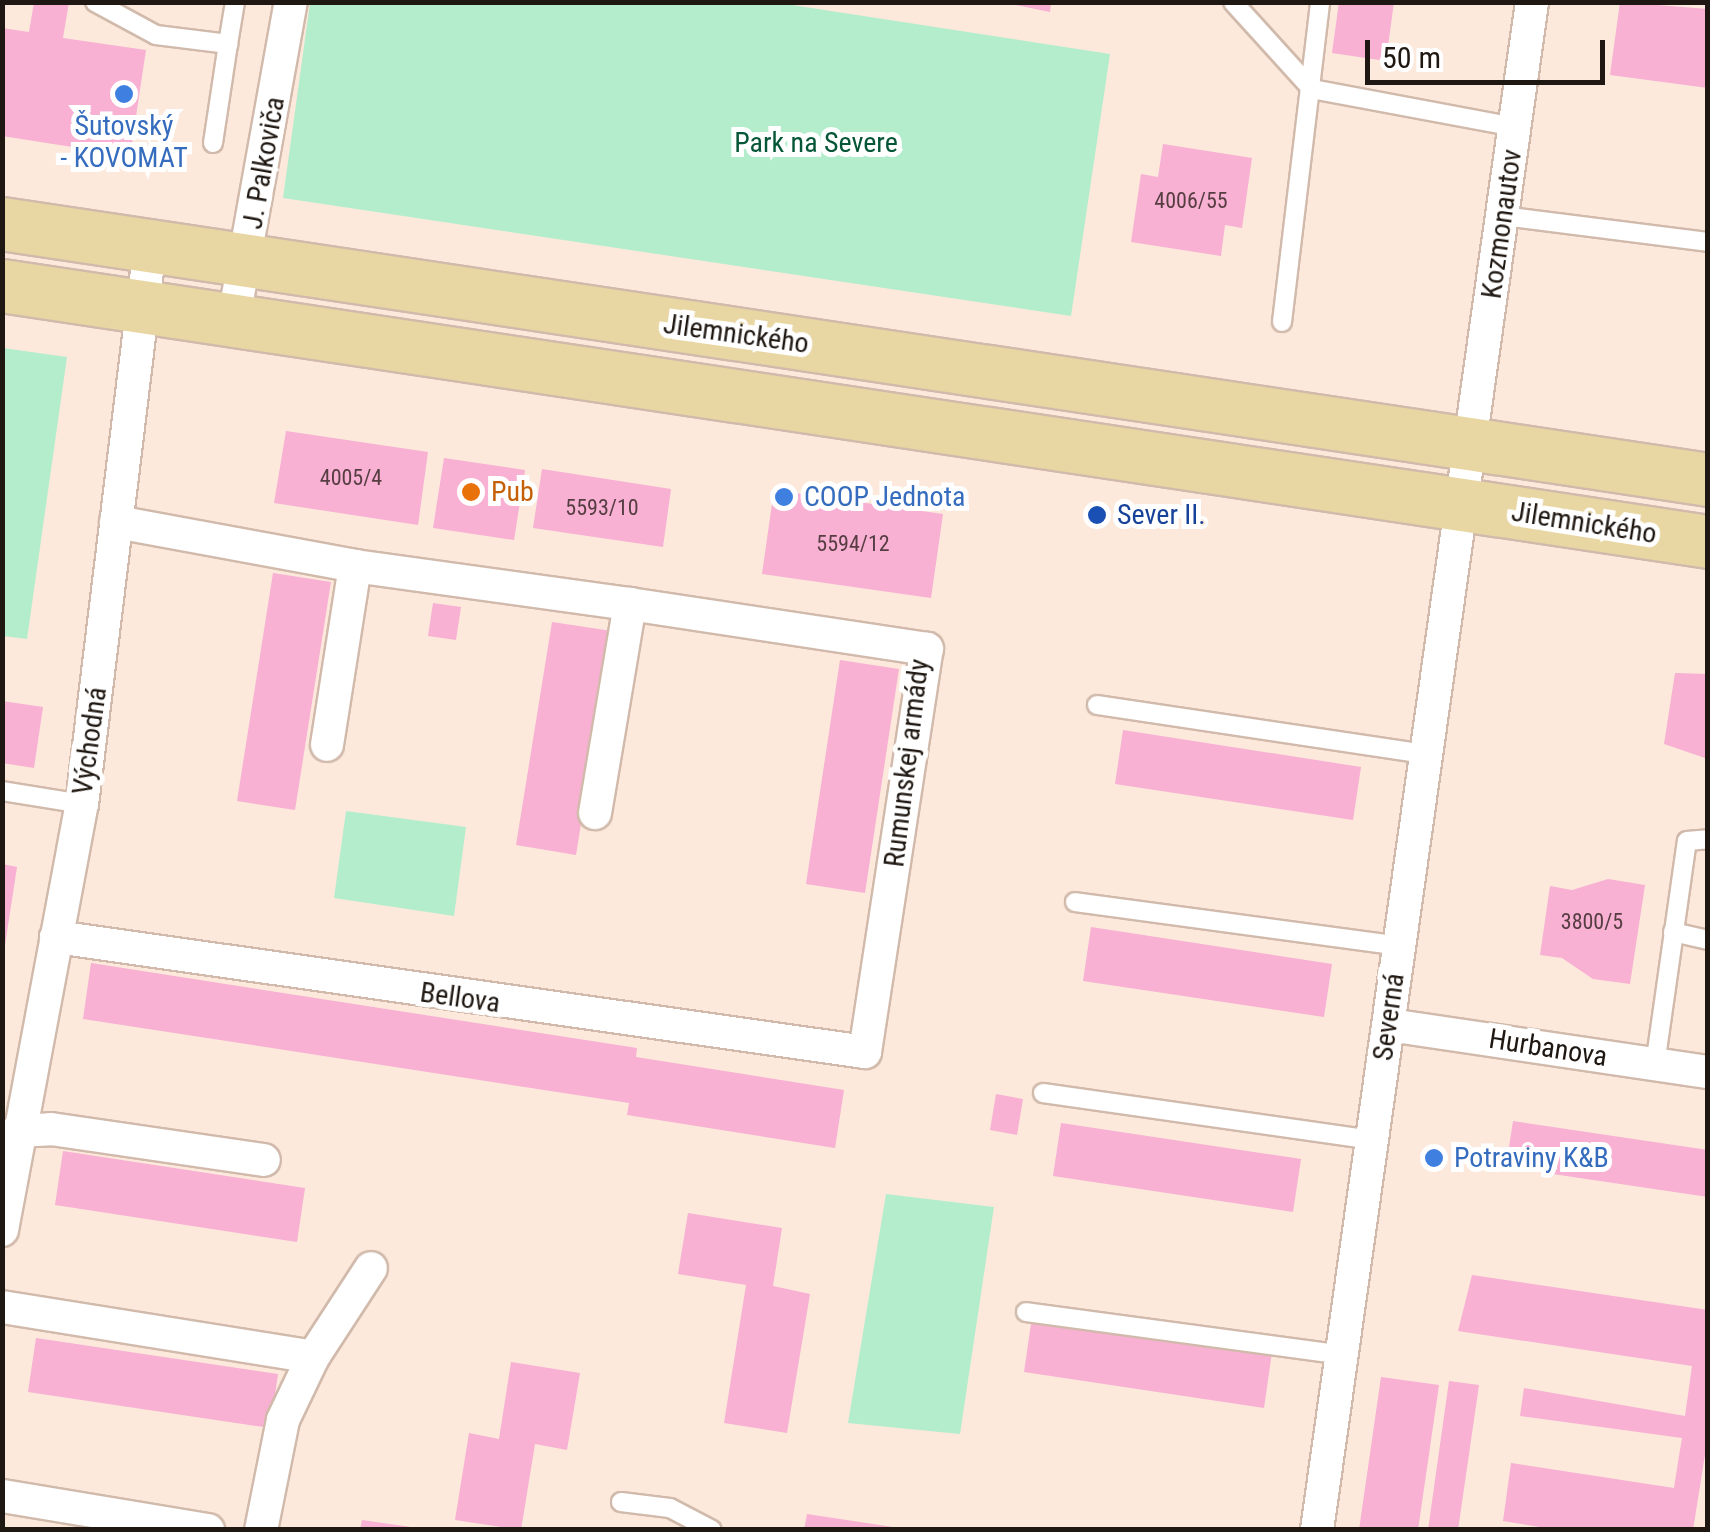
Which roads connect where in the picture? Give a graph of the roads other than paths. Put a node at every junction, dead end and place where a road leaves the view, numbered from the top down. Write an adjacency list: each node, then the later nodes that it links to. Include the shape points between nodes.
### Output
1 (95, 2): 7 (lane, via 156,34)
2 (235, 2): 7 (lane)
3 (291, 2): 15 (street, J. Palkoviča)
4 (1233, 2): 8 (lane)
5 (1320, 2): 8 (lane)
6 (1532, 2): 9 (street, Kozmonautov)
7 (228, 44): 10 (lane)
8 (1312, 89): 9 (lane); 18 (lane)
9 (1516, 127): 11 (street, Kozmonautov)
10 (212, 143)
11 (1503, 216): 13 (lane); 20 (street, Kozmonautov)
12 (2, 224): 14 (main road, Jilemnického)
13 (1708, 242)
14 (150, 246): 15 (main road, Jilemnického); 17 (street, Východná)
15 (244, 260): 19 (street, J. Palkoviča); 20 (main road, Jilemnického)
16 (2, 286): 17 (main road, Jilemnického)
17 (140, 307): 19 (main road, Jilemnického); 23 (street, Východná)
18 (1282, 322)
19 (233, 323): 22 (main road, Jilemnického)
20 (1470, 445): 21 (main road, Jilemnického); 22 (street)
21 (1708, 480)
22 (1461, 504): 24 (main road, Jilemnického); 29 (street, Severná)
23 (116, 522): 25 (street, Rumunskej armády); 31 (street, Východná)
24 (1708, 542)
25 (355, 566): 26 (street, Rumunskej armády); 28 (street)
26 (630, 604): 32 (street); 40 (street, Rumunskej armády, via 927,649)
27 (1097, 705): 29 (lane)
28 (327, 744)
29 (1424, 754): 38 (street, Severná)
30 (2, 791): 31 (lane)
31 (82, 804): 36 (street, Východná)
32 (595, 814)
33 (1708, 840): 35 (lane, via 1687,840)
34 (1075, 902): 38 (lane)
35 (1673, 932): 37 (lane); 41 (lane)
36 (56, 936): 40 (street, Bellova); 44 (street, Východná)
37 (1708, 940)
38 (1399, 946): 39 (street, Severná)
39 (1389, 1025): 41 (street, Hurbanova); 45 (street, Severná)
40 (865, 1052)
41 (1655, 1065): 42 (street, Hurbanova)
42 (1708, 1072)
43 (1044, 1092): 45 (lane)
44 (10, 1130): 46 (street, via 51,1129); 47 (street, Východná)
45 (1372, 1140): 51 (street, Severná)
46 (264, 1160)
47 (2, 1230)
48 (372, 1268): 52 (street)
49 (2, 1307): 52 (street)
50 (1026, 1312): 51 (lane)
51 (1344, 1355): 58 (street, Severná)
52 (313, 1357): 56 (street, via 283,1420)
53 (2, 1496): 55 (street)
54 (622, 1502): 57 (lane, via 670,1508)
55 (208, 1530)
56 (261, 1530)
57 (712, 1530)
58 (1317, 1530)

